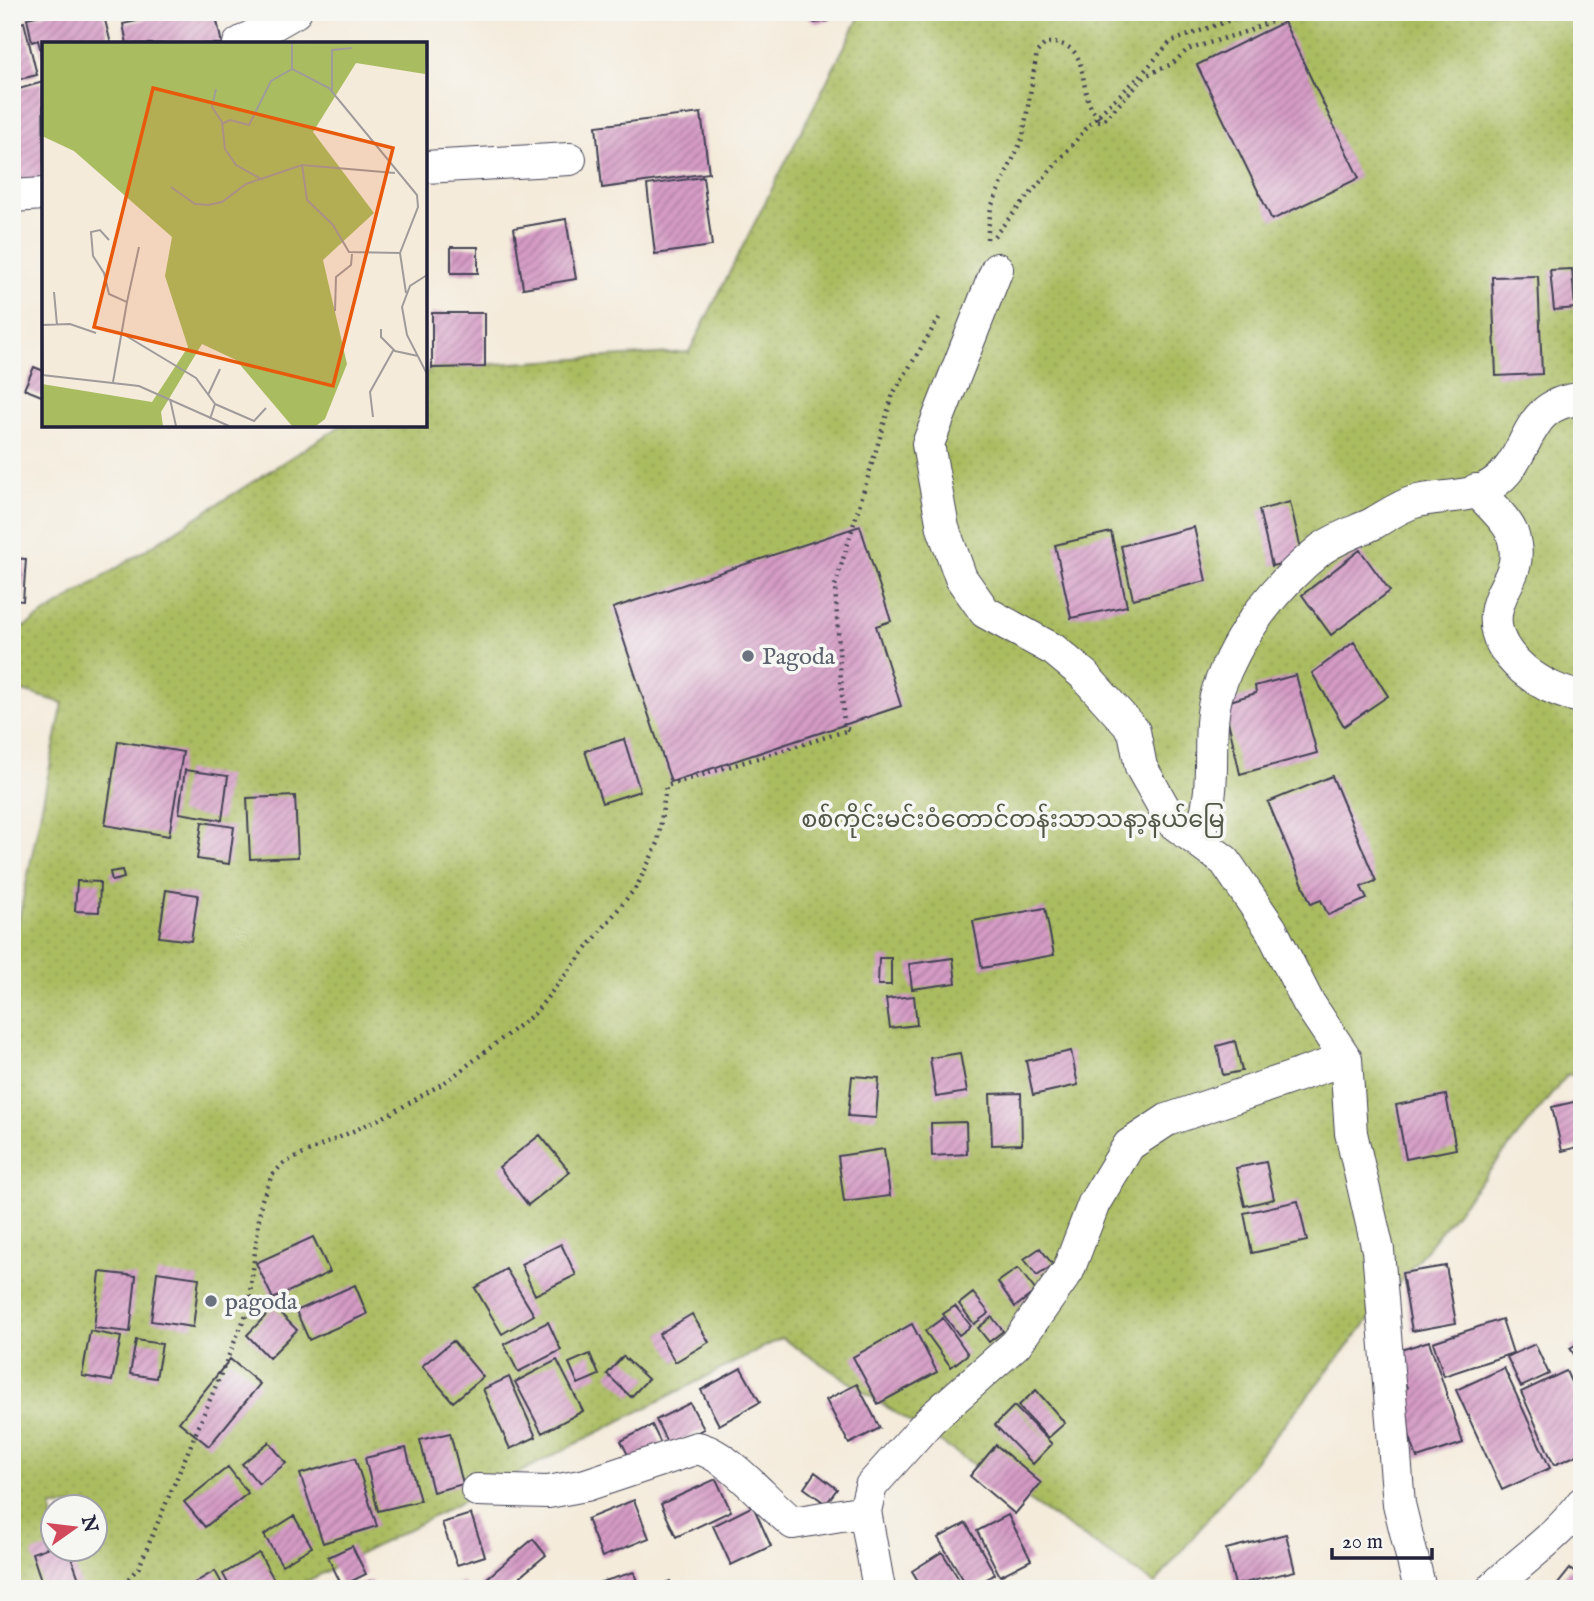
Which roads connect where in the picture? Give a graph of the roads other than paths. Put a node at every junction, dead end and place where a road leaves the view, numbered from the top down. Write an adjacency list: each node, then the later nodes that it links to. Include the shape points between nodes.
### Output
1 (295, 12): 2 (street)
2 (242, 42)
3 (570, 159): 4 (street)
4 (427, 167)
5 (42, 194): 6 (street)
6 (12, 196)
7 (992, 257): 11 (street, via 928,444 943,528 961,578 985,612 1054,650 1083,674 1134,731 1146,776 1172,822)
8 (1582, 399): 9 (street, via 1566,400 1536,417 1517,458 1491,485)
9 (1476, 490): 10 (street, via 1513,534 1516,563 1496,612 1498,636 1513,662 1524,670); 11 (street, via 1413,502 1321,549 1270,598 1240,642 1218,691 1211,732 1208,811 1202,826)
10 (1582, 697)
11 (1186, 833): 12 (street, via 1225,861 1271,929 1308,1002)
12 (1346, 1059): 15 (street, via 1167,1120 1129,1145 1094,1203 1068,1271 1016,1344 930,1420 871,1486); 17 (street, via 1351,1133 1378,1250 1399,1504)
13 (477, 1490): 15 (street, via 548,1492 586,1485 696,1448 734,1470 793,1523)
14 (1582, 1503): 18 (street, via 1570,1520)
15 (865, 1511): 16 (street)
16 (879, 1589)
17 (1420, 1589)
18 (1492, 1589)

